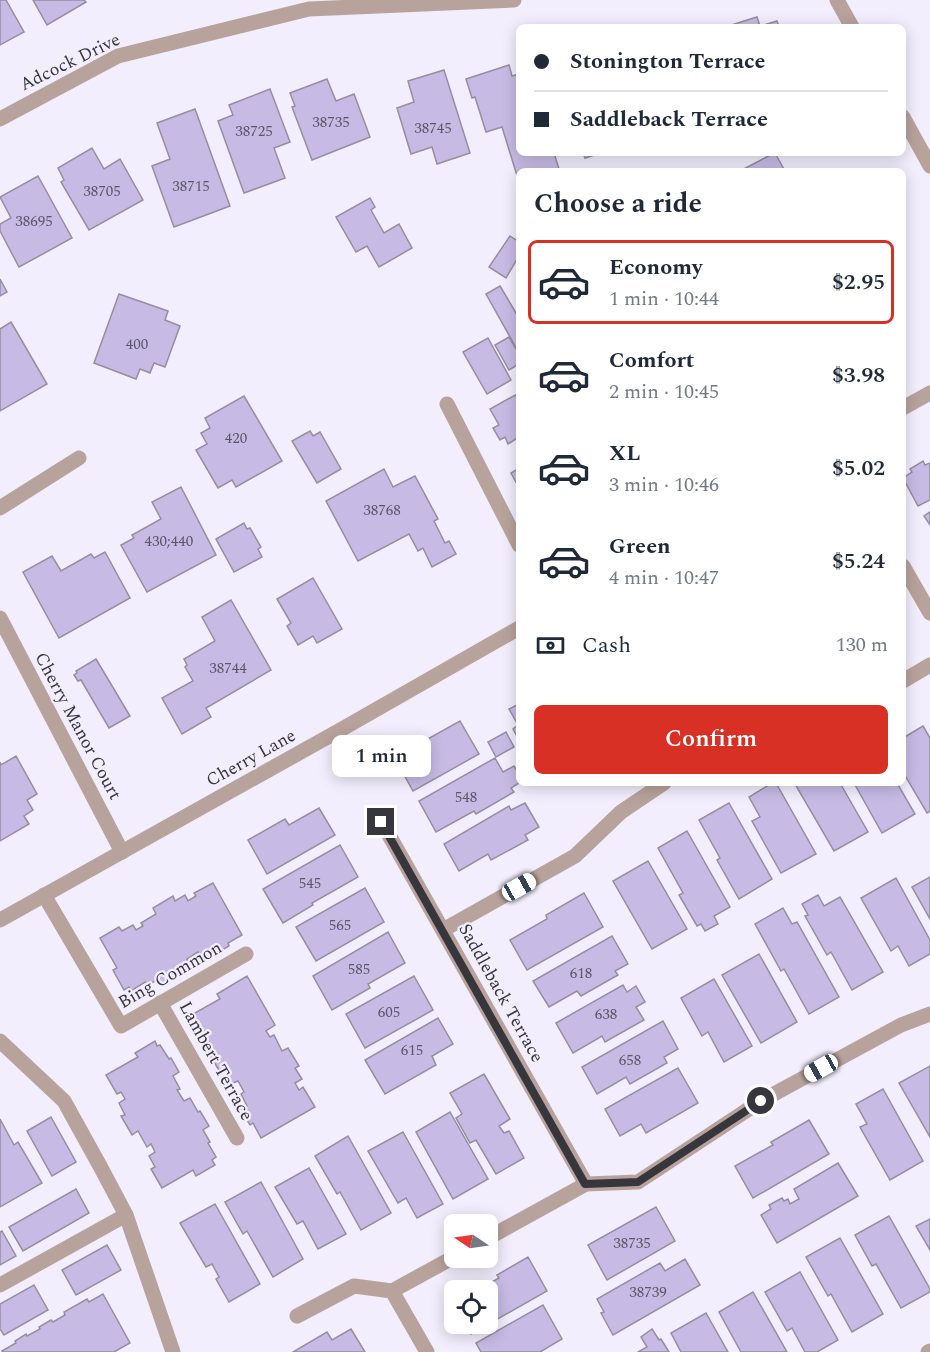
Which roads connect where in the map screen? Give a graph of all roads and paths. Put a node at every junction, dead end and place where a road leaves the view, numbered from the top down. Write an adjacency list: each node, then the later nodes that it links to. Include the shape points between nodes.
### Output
1 (514, 0): 4 (street, Adcock Drive, via 309,9 118,56)
2 (837, 0): 3 (street)
3 (850, 24)
4 (0, 119)
5 (906, 122): 6 (street)
6 (930, 166)
7 (930, 393): 9 (street)
8 (447, 404): 12 (street)
9 (906, 406)
10 (79, 458): 11 (street)
11 (0, 508)
12 (516, 539)
13 (906, 571): 14 (street)
14 (930, 613)
15 (0, 618): 21 (street, Cherry Manor Court)
16 (516, 630): 21 (street, Cherry Lane)
17 (930, 665): 18 (street)
18 (906, 679)
19 (659, 786): 24 (street, via 621,812 575,856)
20 (381, 822): 24 (street, Saddleback Terrace)
21 (122, 852): 22 (street, Cherry Lane)
22 (44, 895): 23 (street, Cherry Lane); 26 (street, Bing Common, via 121,1026)
23 (0, 920)
24 (443, 930): 30 (street, Saddleback Terrace)
25 (246, 954): 26 (street, Bing Common)
26 (160, 1003): 29 (street, Lambert Terrace)
27 (930, 1014): 30 (street, via 901,1025 761,1101 638,1182)
28 (0, 1041): 31 (street, via 64,1101)
29 (237, 1138)
30 (585, 1184): 32 (street)
31 (126, 1215): 34 (street); 37 (street)
32 (498, 1232)
33 (444, 1262): 35 (street)
34 (0, 1285)
35 (392, 1291): 36 (street, via 354,1286); 38 (street)
36 (297, 1316)
37 (172, 1352)
38 (427, 1352)

